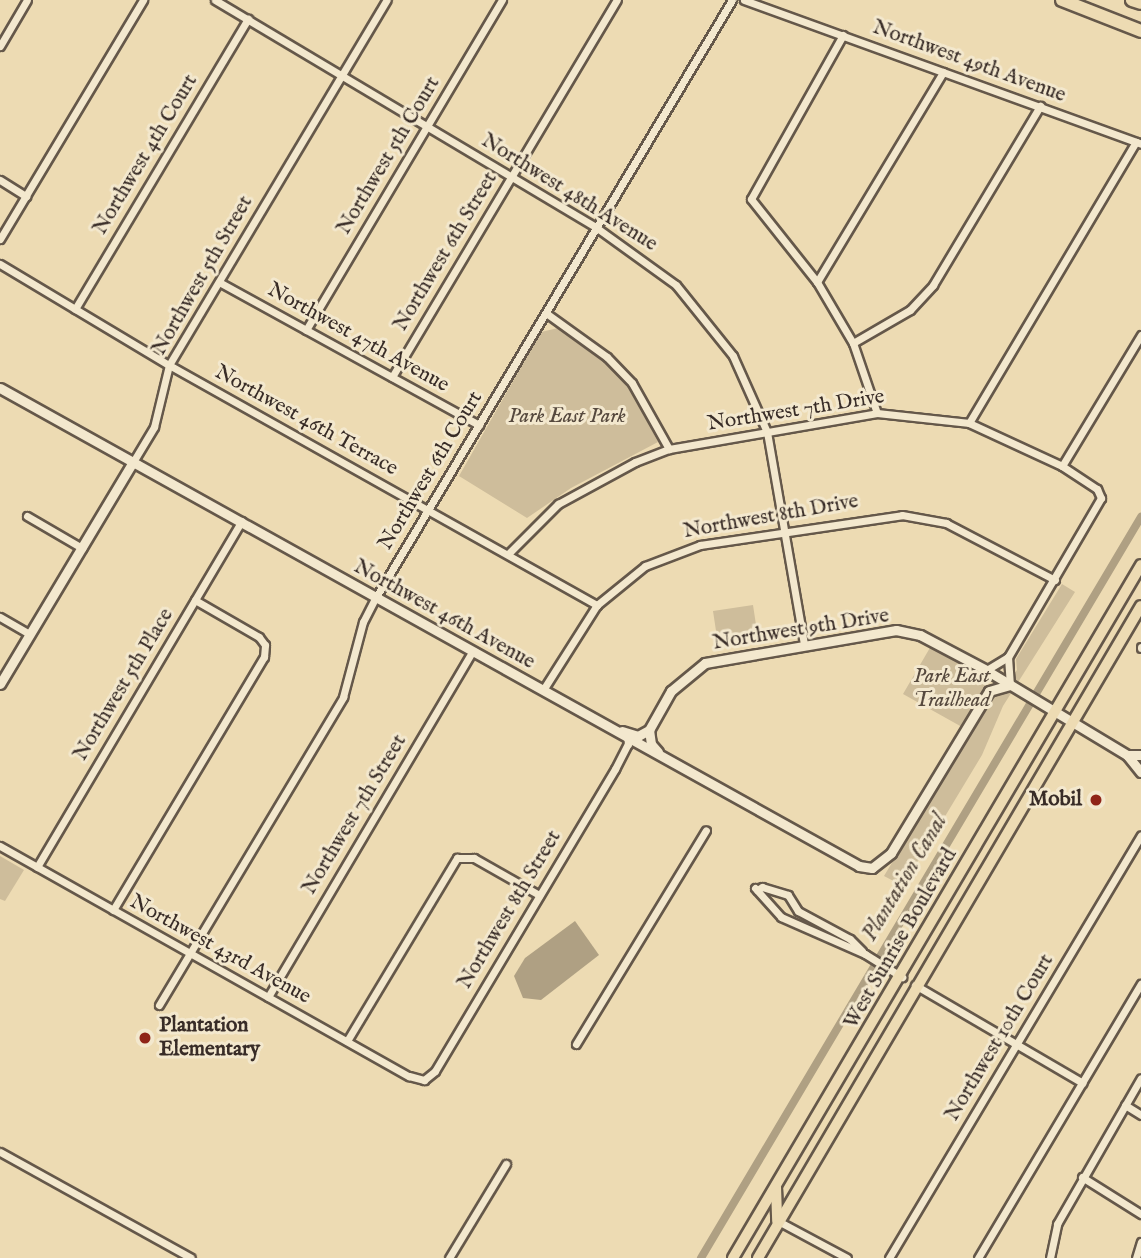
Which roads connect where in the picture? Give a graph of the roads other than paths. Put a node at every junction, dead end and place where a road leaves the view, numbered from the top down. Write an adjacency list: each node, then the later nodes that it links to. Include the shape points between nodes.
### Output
1 (27, 0): 15 (street)
2 (143, 0): 23 (street)
3 (215, 0): 12 (street, Northwest 48th Avenue)
4 (387, 0): 17 (street, Northwest 5th Street)
5 (502, 0): 19 (street, Northwest 5th Court)
6 (617, 0): 21 (street, Northwest 6th Street)
7 (732, 0): 24 (street, Northwest 6th Court)
8 (744, 0): 14 (street, Northwest 49th Avenue)
9 (1062, 0): 13 (highway)
10 (1132, 0): 11 (highway)
11 (1141, 3)
12 (248, 19): 17 (street, Northwest 48th Avenue); 29 (street, Northwest 4th Court)
13 (1141, 31)
14 (844, 35): 16 (street, Northwest 49th Avenue); 28 (street, via 751,198)
15 (0, 46)
16 (943, 72): 18 (street, Northwest 49th Avenue); 28 (street)
17 (342, 76): 19 (street, Northwest 48th Avenue); 27 (street, Northwest 5th Street)
18 (1040, 106): 20 (street, Northwest 49th Avenue); 33 (street, via 933,285 910,310)
19 (428, 126): 21 (street, Northwest 48th Avenue); 31 (street, Northwest 5th Court)
20 (1139, 143): 38 (street)
21 (512, 177): 24 (street, Northwest 48th Avenue); 35 (street, Northwest 6th Street)
22 (0, 180): 23 (street)
23 (26, 196): 25 (street)
24 (597, 228): 30 (street, Northwest 6th Court); 40 (street, Northwest 48th Avenue, via 650,263 696,308 733,356)
25 (0, 239)
26 (0, 264): 29 (street, Northwest 46th Terrace)
27 (219, 282): 31 (street, Northwest 47th Avenue); 34 (street, Northwest 5th Street)
28 (817, 282): 33 (street)
29 (75, 309): 34 (street, Northwest 46th Terrace)
30 (546, 313): 39 (street, Northwest 6th Court); 41 (street, via 607,357 632,383)
31 (306, 330): 35 (street, Northwest 47th Avenue)
32 (1141, 335): 43 (street)
33 (853, 343): 37 (street)
34 (169, 365): 42 (street, Northwest 5th Street, via 154,427); 44 (street, Northwest 46th Terrace)
35 (392, 377): 39 (street, Northwest 47th Avenue)
36 (0, 388): 42 (street, Northwest 46th Avenue)
37 (877, 413): 38 (street, Northwest 7th Drive); 40 (street, Northwest 7th Drive)
38 (969, 423): 43 (street, Northwest 7th Drive)
39 (479, 425): 44 (street, Northwest 6th Court)
40 (767, 432): 41 (street, Northwest 7th Drive); 47 (street, Northwest 48th Avenue)
41 (669, 449): 49 (street, Northwest 7th Drive, via 635,461 558,504)
42 (133, 462): 46 (street, Northwest 46th Avenue); 48 (street, Northwest 5th Street)
43 (1062, 466): 51 (street, Northwest 7th Drive, via 1097,489 1101,498)
44 (429, 510): 49 (street, Northwest 46th Terrace); 52 (street, Northwest 6th Court)
45 (27, 516): 48 (street)
46 (242, 521): 52 (street, Northwest 46th Avenue); 53 (street, Northwest 5th Place)
47 (787, 531): 51 (street, Northwest 8th Drive, via 902,515 935,521 988,542); 54 (street, Northwest 8th Drive, via 674,552 645,566); 58 (street, Northwest 48th Avenue)
48 (82, 548): 57 (street, Northwest 5th Street)
49 (508, 554): 54 (street, Northwest 46th Terrace)
50 (1141, 565): 66 (main road, West Sunrise Boulevard)
51 (1055, 580): 60 (street)
52 (376, 597): 59 (street, Northwest 46th Avenue); 84 (street, Northwest 6th Court, via 363,622 343,697)
53 (195, 600): 79 (street, Northwest 5th Place); 83 (street, via 259,637 265,645 264,657)
54 (597, 605): 64 (street, Northwest 8th Drive)
55 (1141, 606): 67 (main road, West Sunrise Boulevard)
56 (0, 617): 57 (street)
57 (30, 634): 62 (street, Northwest 5th Street)
58 (804, 643): 61 (street, Northwest 9th Drive, via 896,630 920,635); 68 (street, Northwest 9th Drive, via 705,663 671,691)
59 (474, 652): 64 (street, Northwest 46th Avenue); 90 (street, Northwest 7th Street)
60 (1008, 657): 61 (street); 63 (street)
61 (986, 670): 63 (street, Northwest 9th Drive); 65 (street)
62 (0, 684)
63 (1011, 685): 65 (street); 66 (street, Northwest 9th Drive)
64 (543, 690): 69 (street, Northwest 46th Avenue)
65 (989, 691): 74 (street, via 891,853 872,868 859,866)
66 (1055, 711): 67 (street); 86 (main road, West Sunrise Boulevard)
67 (1072, 723): 72 (street); 89 (main road, West Sunrise Boulevard)
68 (649, 730): 69 (street); 74 (street, via 651,744)
69 (627, 736): 70 (street); 71 (street, Northwest 8th Street)
70 (642, 747): 71 (street); 74 (street)
71 (622, 754): 81 (street, Northwest 8th Street)
72 (1127, 755): 73 (street); 75 (street)
73 (1141, 755)
74 (662, 756)
75 (1141, 772)
76 (706, 830): 95 (street)
77 (1141, 835): 94 (street, Northwest 10th Court)
78 (0, 846): 79 (street, Northwest 43rd Avenue)
79 (37, 867): 83 (street, Northwest 43rd Avenue)
80 (776, 894): 82 (street); 82 (street, via 756,889); 85 (street, via 788,895 798,911 850,939)
81 (539, 895): 93 (street, via 474,858 461,856); 97 (street, Northwest 8th Street, via 435,1071)
82 (768, 905): 85 (street, via 781,917)
83 (113, 910): 84 (street, Northwest 43rd Avenue)
84 (190, 953): 90 (street, Northwest 43rd Avenue); 92 (street, Northwest 6th Court)
85 (865, 954): 87 (street)
86 (913, 959): 87 (main road, West Sunrise Boulevard); 89 (main road)
87 (902, 978): 91 (main road, via 908,985); 104 (main road, West Sunrise Boulevard)
88 (1141, 984): 98 (street)
89 (915, 985): 91 (main road, West Sunrise Boulevard); 94 (street, via 996,1036)
90 (268, 997): 93 (street, Northwest 43rd Avenue)
91 (907, 999): 106 (main road, West Sunrise Boulevard)
92 (159, 1004)
93 (347, 1041): 97 (street, Northwest 43rd Avenue)
94 (1017, 1042): 98 (street); 113 (street, Northwest 10th Court)
95 (576, 1044)
96 (1141, 1078): 99 (street)
97 (424, 1080)
98 (1083, 1083): 114 (street)
99 (1125, 1105): 100 (street); 103 (street)
100 (1141, 1115)
101 (0, 1152): 108 (street)
102 (506, 1164): 109 (street)
103 (1082, 1177): 105 (street); 115 (street, via 1057,1224)
104 (776, 1184): 106 (main road); 110 (main road, West Sunrise Boulevard)
105 (1141, 1214)
106 (777, 1221): 111 (main road, West Sunrise Boulevard); 112 (street)
107 (1141, 1242): 116 (street)
108 (191, 1258)
109 (449, 1258)
110 (733, 1258)
111 (758, 1258)
112 (847, 1258)
113 (889, 1258)
114 (978, 1258)
115 (1050, 1258)
116 (1136, 1258)

